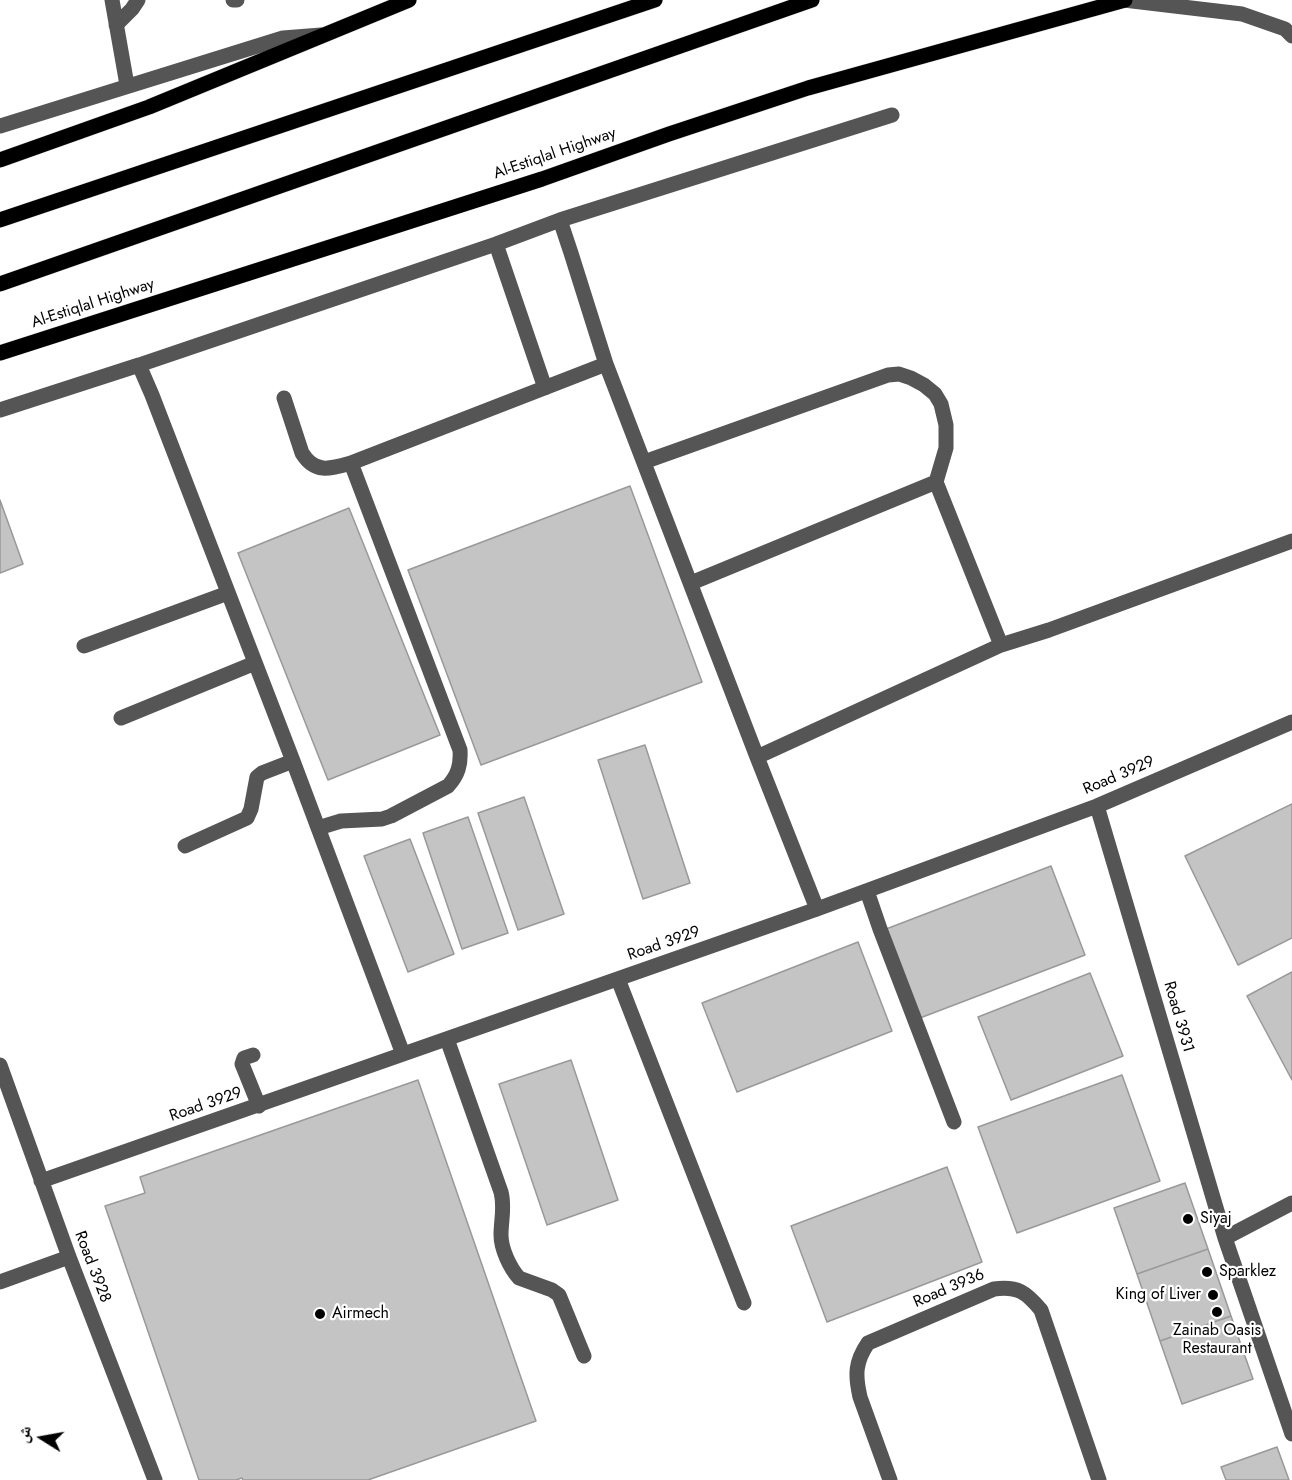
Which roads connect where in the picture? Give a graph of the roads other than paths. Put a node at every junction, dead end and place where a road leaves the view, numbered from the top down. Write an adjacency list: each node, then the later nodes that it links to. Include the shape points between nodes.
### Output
1 (112, 0): 7 (street)
2 (138, 0): 7 (street)
3 (409, 0): 8 (main road)
4 (655, 0): 14 (main road)
5 (812, 0): 17 (main road)
6 (1124, 0): 9 (street, via 1242,14 1285,29); 18 (main road, Al-Estiqlal Highway, via 808,88 522,185)
7 (116, 25): 10 (street)
8 (327, 34): 10 (street, via 283,38); 13 (main road, via 149,107)
9 (1292, 36)
10 (127, 85): 12 (street)
11 (892, 115): 15 (street)
12 (0, 126)
13 (0, 160)
14 (0, 220)
15 (560, 220): 16 (street); 20 (street)
16 (496, 244): 19 (street); 21 (street)
17 (0, 284)
18 (0, 353)
19 (139, 364): 23 (street); 29 (street)
20 (606, 364): 21 (street); 24 (street)
21 (545, 388): 25 (street)
22 (284, 398): 25 (street, via 307,461 324,469)
23 (0, 410)
24 (644, 462): 26 (street, via 899,374 924,385 942,404 946,448); 28 (street)
25 (351, 463): 38 (street, via 460,750 460,760 455,779 448,786 391,816 341,821)
26 (936, 482): 28 (street); 30 (street)
27 (1292, 541): 30 (street)
28 (691, 584): 35 (street)
29 (228, 593): 31 (street); 32 (street)
30 (1001, 645): 35 (street)
31 (84, 646)
32 (255, 663): 33 (street); 36 (street)
33 (121, 718)
34 (1292, 722): 37 (street, Road 3929)
35 (757, 757): 41 (street)
36 (293, 761): 38 (street); 39 (street, via 257,777 247,818)
37 (1097, 806): 40 (street, Road 3929); 51 (street, Road 3931)
38 (318, 828): 44 (street)
39 (185, 846)
40 (867, 891): 41 (street, Road 3929); 48 (street)
41 (817, 909): 42 (street, Road 3929)
42 (618, 979): 43 (street, Road 3929); 54 (street)
43 (447, 1039): 44 (street, Road 3929); 55 (street, via 501,1192 501,1235 506,1255 519,1278 559,1295)
44 (403, 1054): 47 (street, Road 3929)
45 (253, 1055): 47 (street, via 244,1058 242,1064)
46 (0, 1065): 49 (street, Road 3928)
47 (258, 1106): 49 (street, Road 3929)
48 (954, 1122)
49 (41, 1181): 52 (street, Road 3928)
50 (1292, 1203): 51 (street)
51 (1225, 1238): 56 (street, Road 3931)
52 (69, 1257): 53 (street); 57 (street, Road 3928)
53 (0, 1282)
54 (744, 1303)
55 (584, 1356)
56 (1292, 1434)
57 (155, 1480)
58 (890, 1480): 59 (street, Road 3936, via 858,1390 861,1354 868,1343 994,1289 1007,1287 1020,1290 1041,1310)
59 (1099, 1480)

